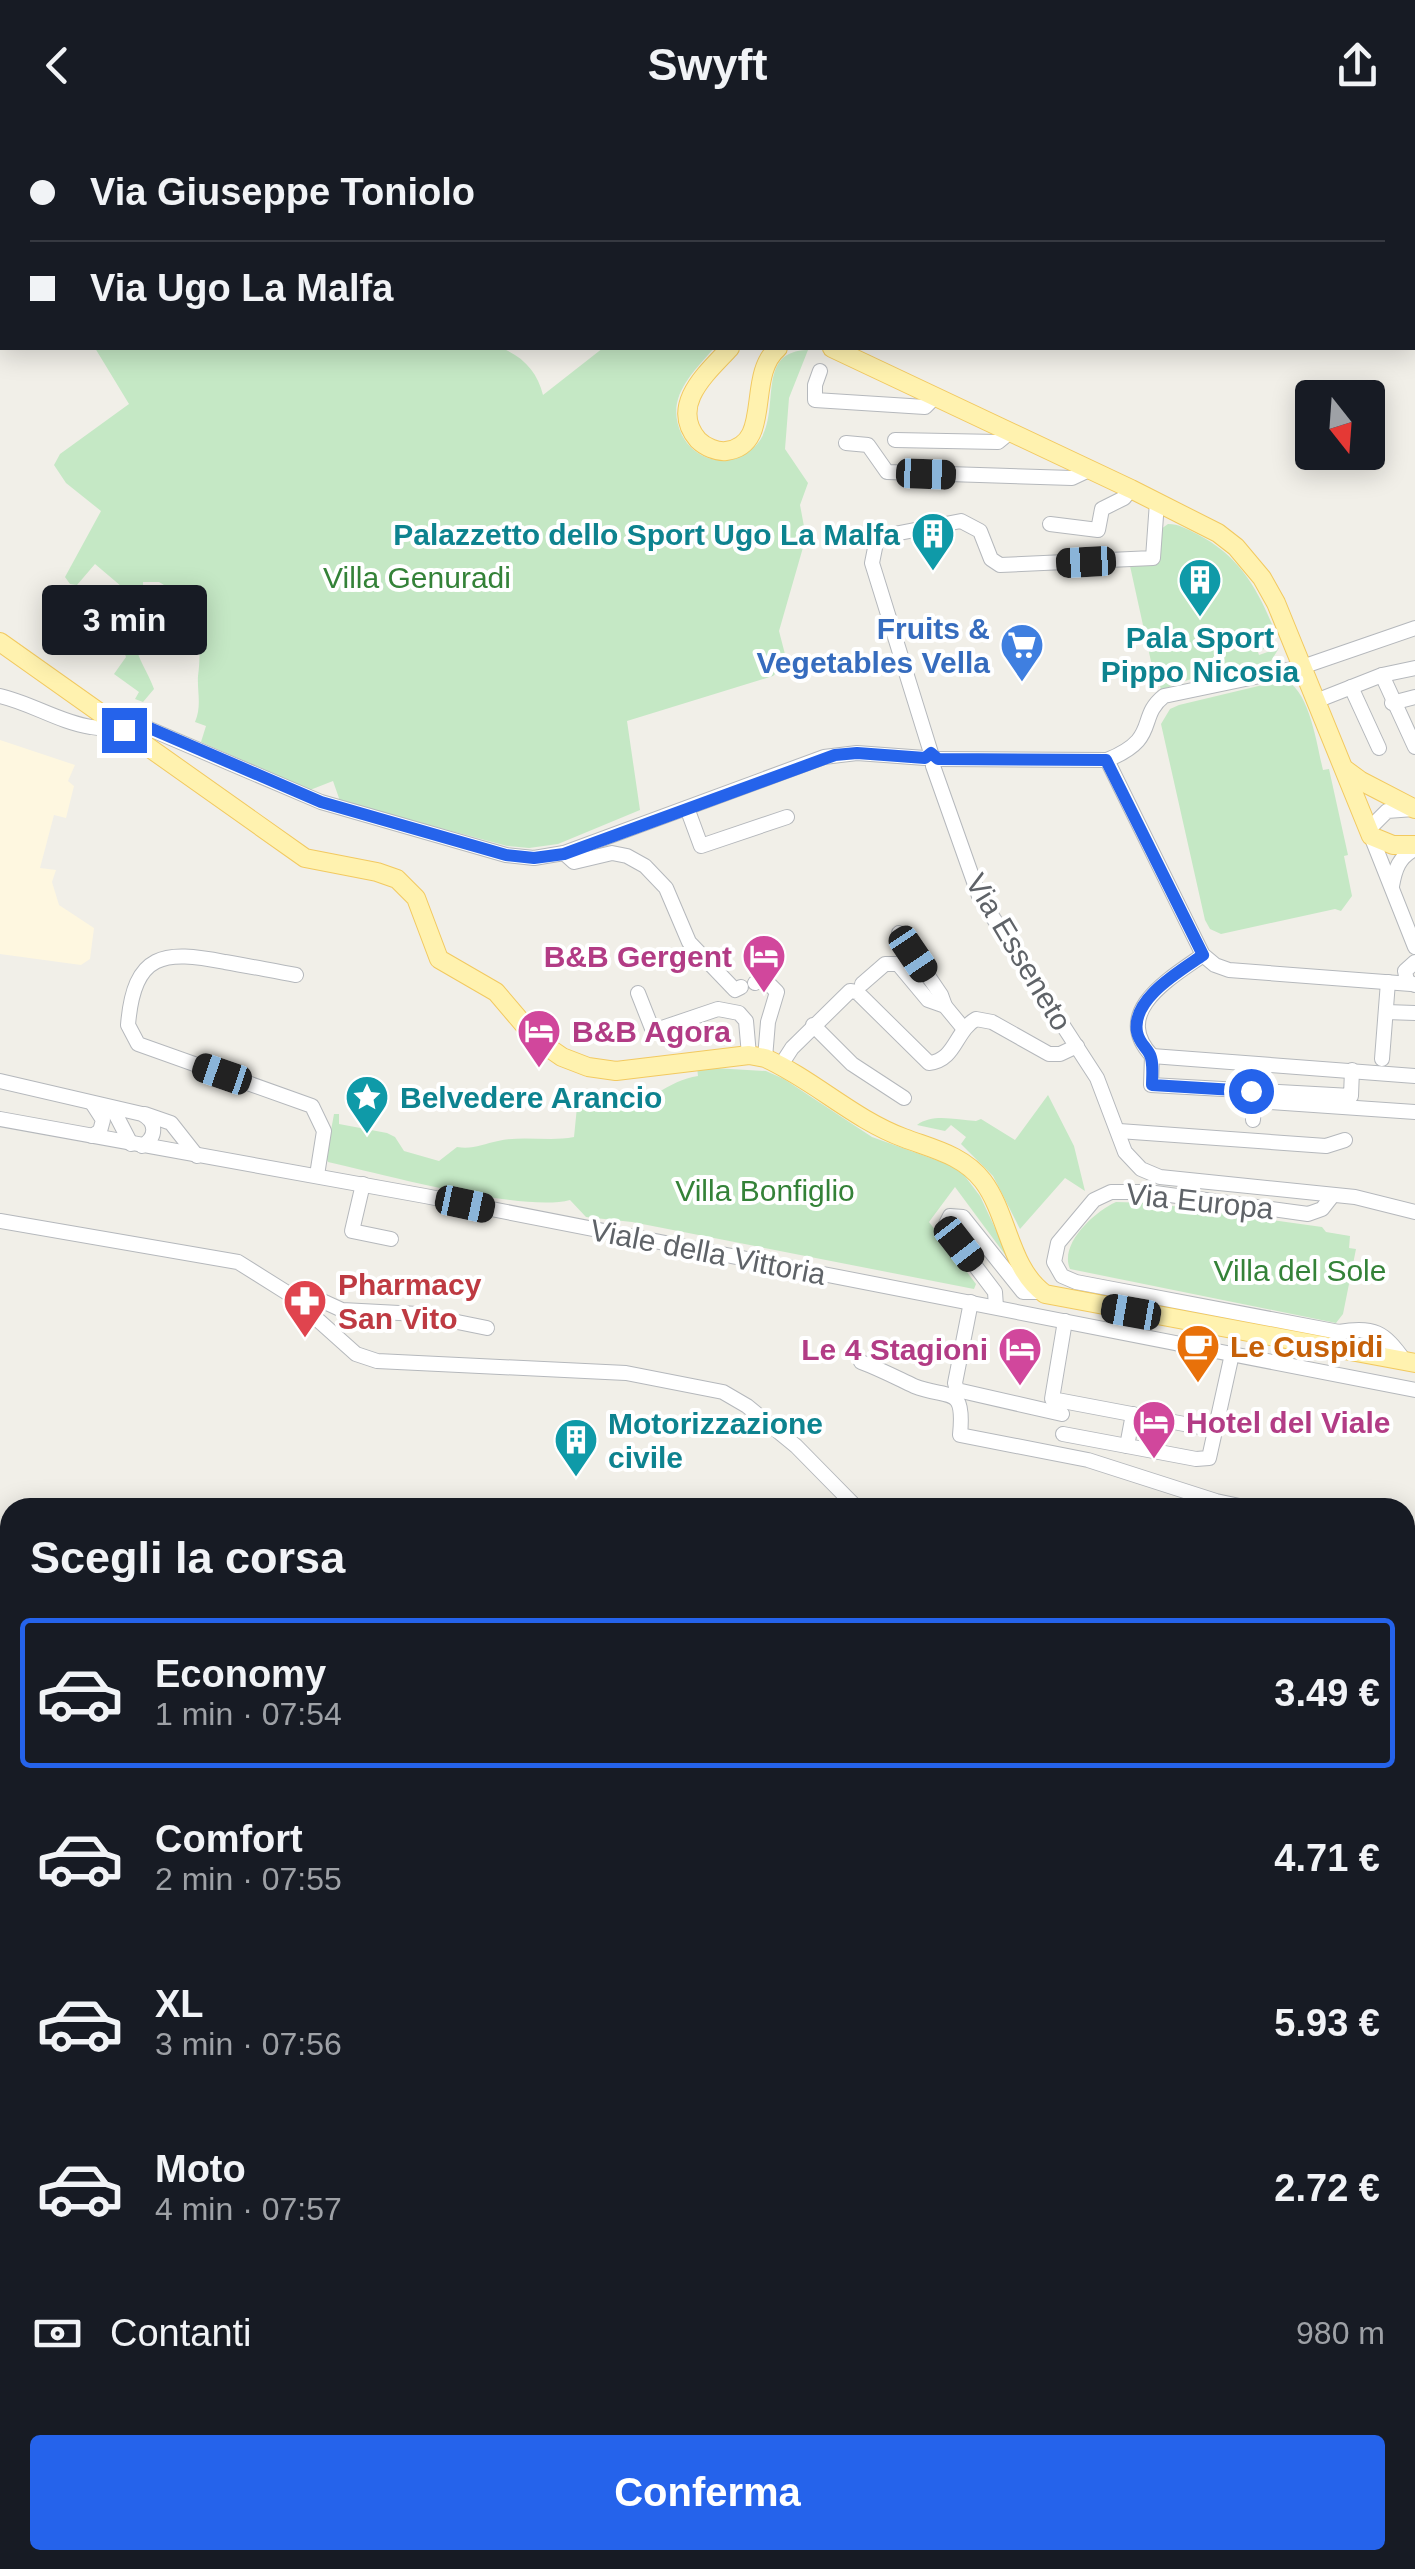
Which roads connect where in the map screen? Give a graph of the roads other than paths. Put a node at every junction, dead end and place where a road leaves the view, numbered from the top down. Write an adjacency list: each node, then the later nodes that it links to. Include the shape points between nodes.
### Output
1 (728, 350): 2 (main road, via 691,393 686,410 699,441 712,450 726,451 748,439 765,360)
2 (776, 350)
3 (836, 350): 5 (main road)
4 (820, 372): 5 (street, via 815,400 924,407)
5 (935, 397): 6 (main road)
6 (1008, 433): 7 (street, via 998,442); 9 (main road)
7 (895, 440)
8 (846, 443): 9 (street, via 868,445 887,472 1072,478)
9 (1089, 470): 10 (main road)
10 (1131, 488): 11 (main road); 12 (street, via 1102,509 1098,530)
11 (1157, 502): 15 (main road, via 1218,533 1250,562 1276,603); 26 (street, Via Esseneto, via 1153,558 1000,564 991,559 980,531 961,521 889,535 876,544 872,563)
12 (1050, 524)
13 (1415, 628): 15 (street)
14 (0, 642): 23 (main road)
15 (1302, 667): 21 (main road); 27 (street, via 1164,696 1142,739)
16 (1415, 668): 17 (street)
17 (1382, 676): 18 (street); 22 (street)
18 (1351, 687): 21 (street); 25 (street)
19 (0, 696): 23 (street, via 82,726)
20 (1415, 698): 22 (street)
21 (1316, 701): 28 (main road)
22 (1392, 703): 24 (street)
23 (124, 730): 34 (street, via 145,726 321,802 506,855); 51 (main road, via 305,858 397,879 416,898 439,959 500,995 536,1039 562,1057 616,1071)
24 (1414, 747)
25 (1379, 748)
26 (932, 759): 27 (street); 29 (street, via 835,755); 49 (street, Via Esseneto, via 979,896)
27 (1106, 760): 38 (street)
28 (1342, 766): 30 (main road); 32 (main road)
29 (687, 808): 31 (street, via 701,846); 34 (street)
30 (1415, 809): 32 (street, via 1387,811)
31 (787, 816)
32 (1370, 833): 33 (main road); 35 (street)
33 (1415, 847): 35 (street, via 1396,868)
34 (564, 854): 51 (street, via 574,862 612,854 639,862 666,888 688,942 735,990 764,978 777,992)
35 (1392, 886): 37 (street)
36 (898, 933): 44 (street)
37 (1413, 944): 39 (street)
38 (1203, 955): 41 (street, via 1229,970); 50 (street, via 1141,1009 1138,1038)
39 (1410, 974): 41 (street)
40 (296, 975): 69 (street, via 182,955 159,959 140,977 128,1025 138,1044 312,1106 324,1131)
41 (1388, 982): 45 (street)
42 (862, 984): 44 (street, via 895,963 928,1000)
43 (638, 992): 51 (street, via 652,1031 718,1009 738,1012)
44 (945, 1006): 48 (street)
45 (1386, 1012): 46 (street); 52 (street)
46 (1415, 1013)
47 (813, 1025): 48 (street, via 842,994 854,991 929,1063 950,1054); 51 (street); 58 (street, via 869,1077)
48 (964, 1028): 49 (street, via 984,1019 1049,1054)
49 (1077, 1046): 64 (street, Via Esseneto)
50 (1152, 1056): 53 (street); 57 (street, via 1152,1085)
51 (765, 1059): 75 (main road, via 859,1117 972,1169 993,1199 1025,1274)
52 (1382, 1059)
53 (1253, 1063): 54 (street); 57 (street)
54 (1352, 1070): 55 (street); 57 (street, via 1350,1096)
55 (1415, 1076)
56 (0, 1081): 59 (street)
57 (1251, 1091)
58 (904, 1098)
59 (98, 1104): 61 (street); 65 (street, via 103,1120); 67 (street, via 116,1115)
60 (1415, 1112): 63 (street, via 1254,1101)
61 (142, 1114): 67 (street, via 154,1130); 68 (street, via 171,1124)
62 (0, 1119): 65 (street, Viale della Vittoria)
63 (1253, 1120)
64 (1119, 1131): 66 (street, via 1326,1146); 71 (street, Via Esseneto, via 1130,1158 1153,1175)
65 (92, 1136): 67 (street, Viale della Vittoria)
66 (1345, 1140)
67 (137, 1145): 68 (street, Viale della Vittoria)
68 (197, 1156): 69 (street, Viale della Vittoria)
69 (316, 1175): 70 (street, Viale della Vittoria)
70 (362, 1184): 74 (street, via 352,1231); 77 (street, Viale della Vittoria)
71 (1333, 1195): 72 (street, Via Esseneto); 82 (street, Via Europa, via 1322,1210 1308,1214 1111,1192 1094,1200 1058,1243 1054,1262 1076,1282 1339,1332 1374,1331)
72 (1415, 1212)
73 (0, 1221): 76 (street, via 222,1258)
74 (392, 1240)
75 (1043, 1292): 78 (street, via 1023,1292 964,1217 950,1216 948,1230 995,1292); 82 (main road)
76 (289, 1294): 80 (street, via 306,1293 342,1310 418,1314); 90 (street, via 356,1354 376,1362 626,1373 723,1392 796,1446)
77 (971, 1302): 78 (street, Viale della Vittoria); 85 (street, via 957,1390)
78 (996, 1307): 79 (street, Viale della Vittoria)
79 (1065, 1321): 81 (street, Viale della Vittoria); 86 (street, via 1052,1398)
80 (488, 1328)
81 (1232, 1354): 84 (street, Viale della Vittoria); 87 (street)
82 (1410, 1361)
83 (861, 1362): 91 (street, via 958,1398 960,1435 1088,1460)
84 (1415, 1390)
85 (1062, 1414)
86 (1133, 1414): 87 (street); 89 (street)
87 (1216, 1430): 89 (street, via 1204,1460)
88 (1063, 1434): 89 (street)
89 (1126, 1446)
90 (848, 1498)
91 (1207, 1498)

